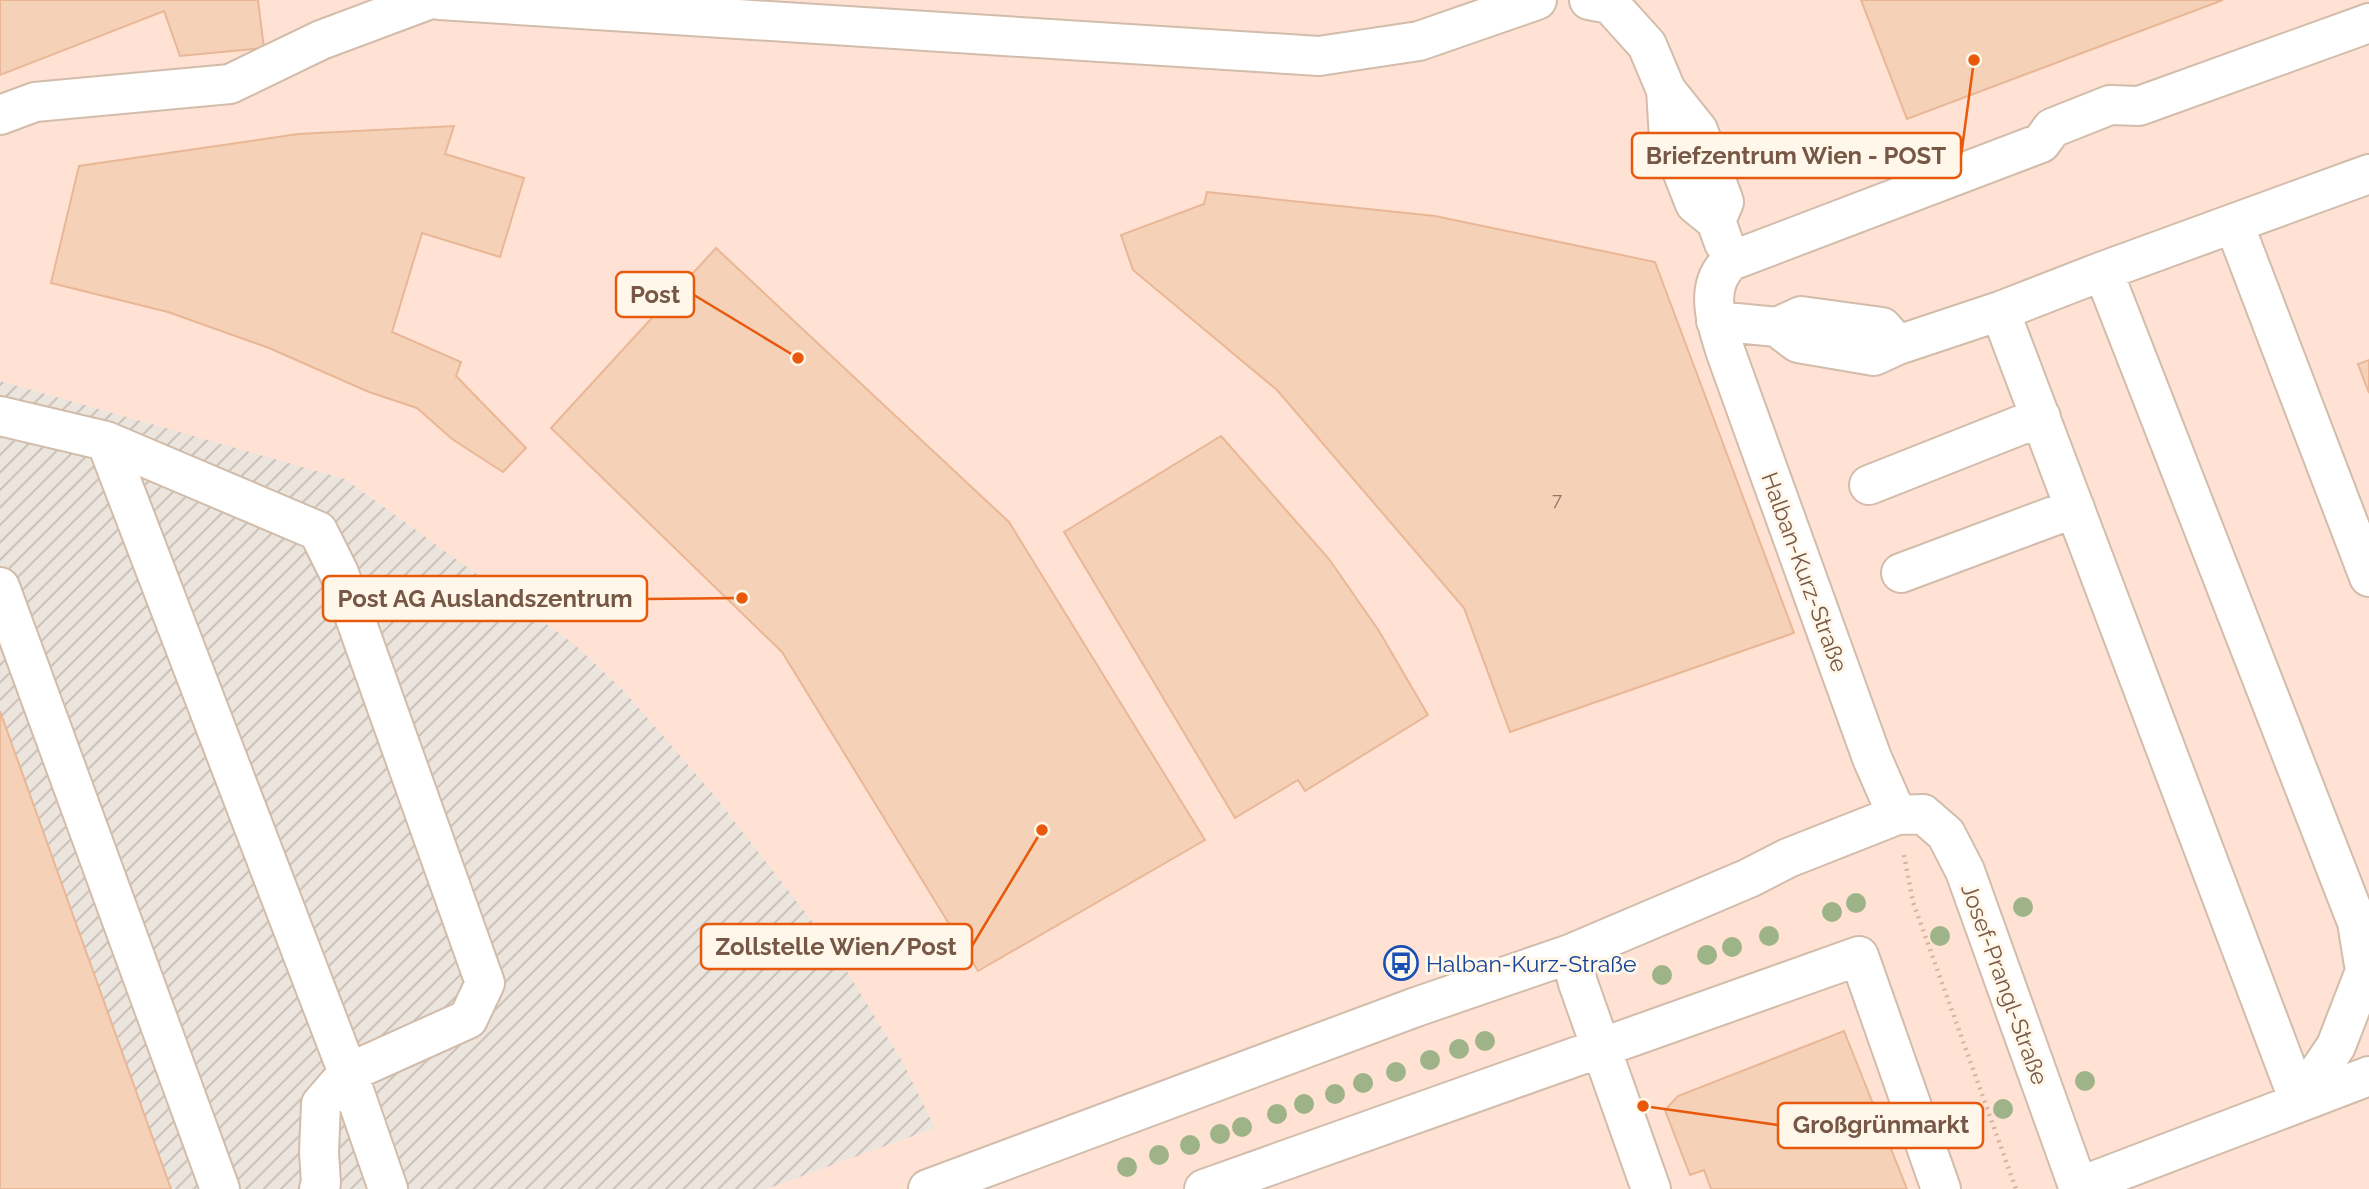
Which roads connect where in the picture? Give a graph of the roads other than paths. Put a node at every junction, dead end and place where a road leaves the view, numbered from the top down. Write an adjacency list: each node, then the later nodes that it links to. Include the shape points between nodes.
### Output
1 (428, 0): 6 (street, via 321,40 230,84 35,102)
2 (439, 0): 3 (street, via 1319,56 1419,41)
3 (1537, 0)
4 (1589, 0): 9 (street, via 1610,4 1647,45 1666,90 1698,130 1724,202 1716,221)
5 (2369, 23): 9 (street, via 2139,106 2110,105 2052,128 2041,143)
6 (0, 115)
7 (2369, 174): 8 (street)
8 (2234, 224): 10 (street); 19 (street)
9 (1731, 261): 12 (street, Halban-Kurz-Straße, via 1715,283)
10 (2103, 271): 11 (street); 26 (street, via 2357,922 2365,971 2336,1046)
11 (2000, 311): 12 (street, via 1874,356 1798,343 1777,327); 14 (street)
12 (1716, 321): 21 (street, Halban-Kurz-Straße, via 1872,758)
13 (0, 415): 15 (street)
14 (2040, 417): 16 (street); 17 (street)
15 (106, 442): 24 (street); 24 (street, via 318,531 339,573 485,983 468,1019)
16 (1869, 485)
17 (2075, 508): 18 (street); 26 (street)
18 (1901, 573)
19 (2369, 577)
20 (0, 587): 30 (street)
21 (1897, 815): 22 (street); 29 (street, Josef-Prangl-Straße, via 1923,814 1932,820 1946,834 1965,871)
22 (1570, 954): 23 (street); 28 (street, via 1416,1007)
23 (1600, 1047): 27 (street); 35 (street); 36 (street, via 1858,956)
24 (348, 1073): 31 (street, via 321,1104); 32 (street)
25 (2369, 1076): 26 (street)
26 (2299, 1101): 29 (street)
27 (1294, 1174): 34 (street)
28 (985, 1180): 33 (street)
29 (2078, 1188)
30 (219, 1189)
31 (319, 1189)
32 (388, 1189)
33 (928, 1189)
34 (1204, 1189)
35 (1651, 1189)
36 (1941, 1189)

